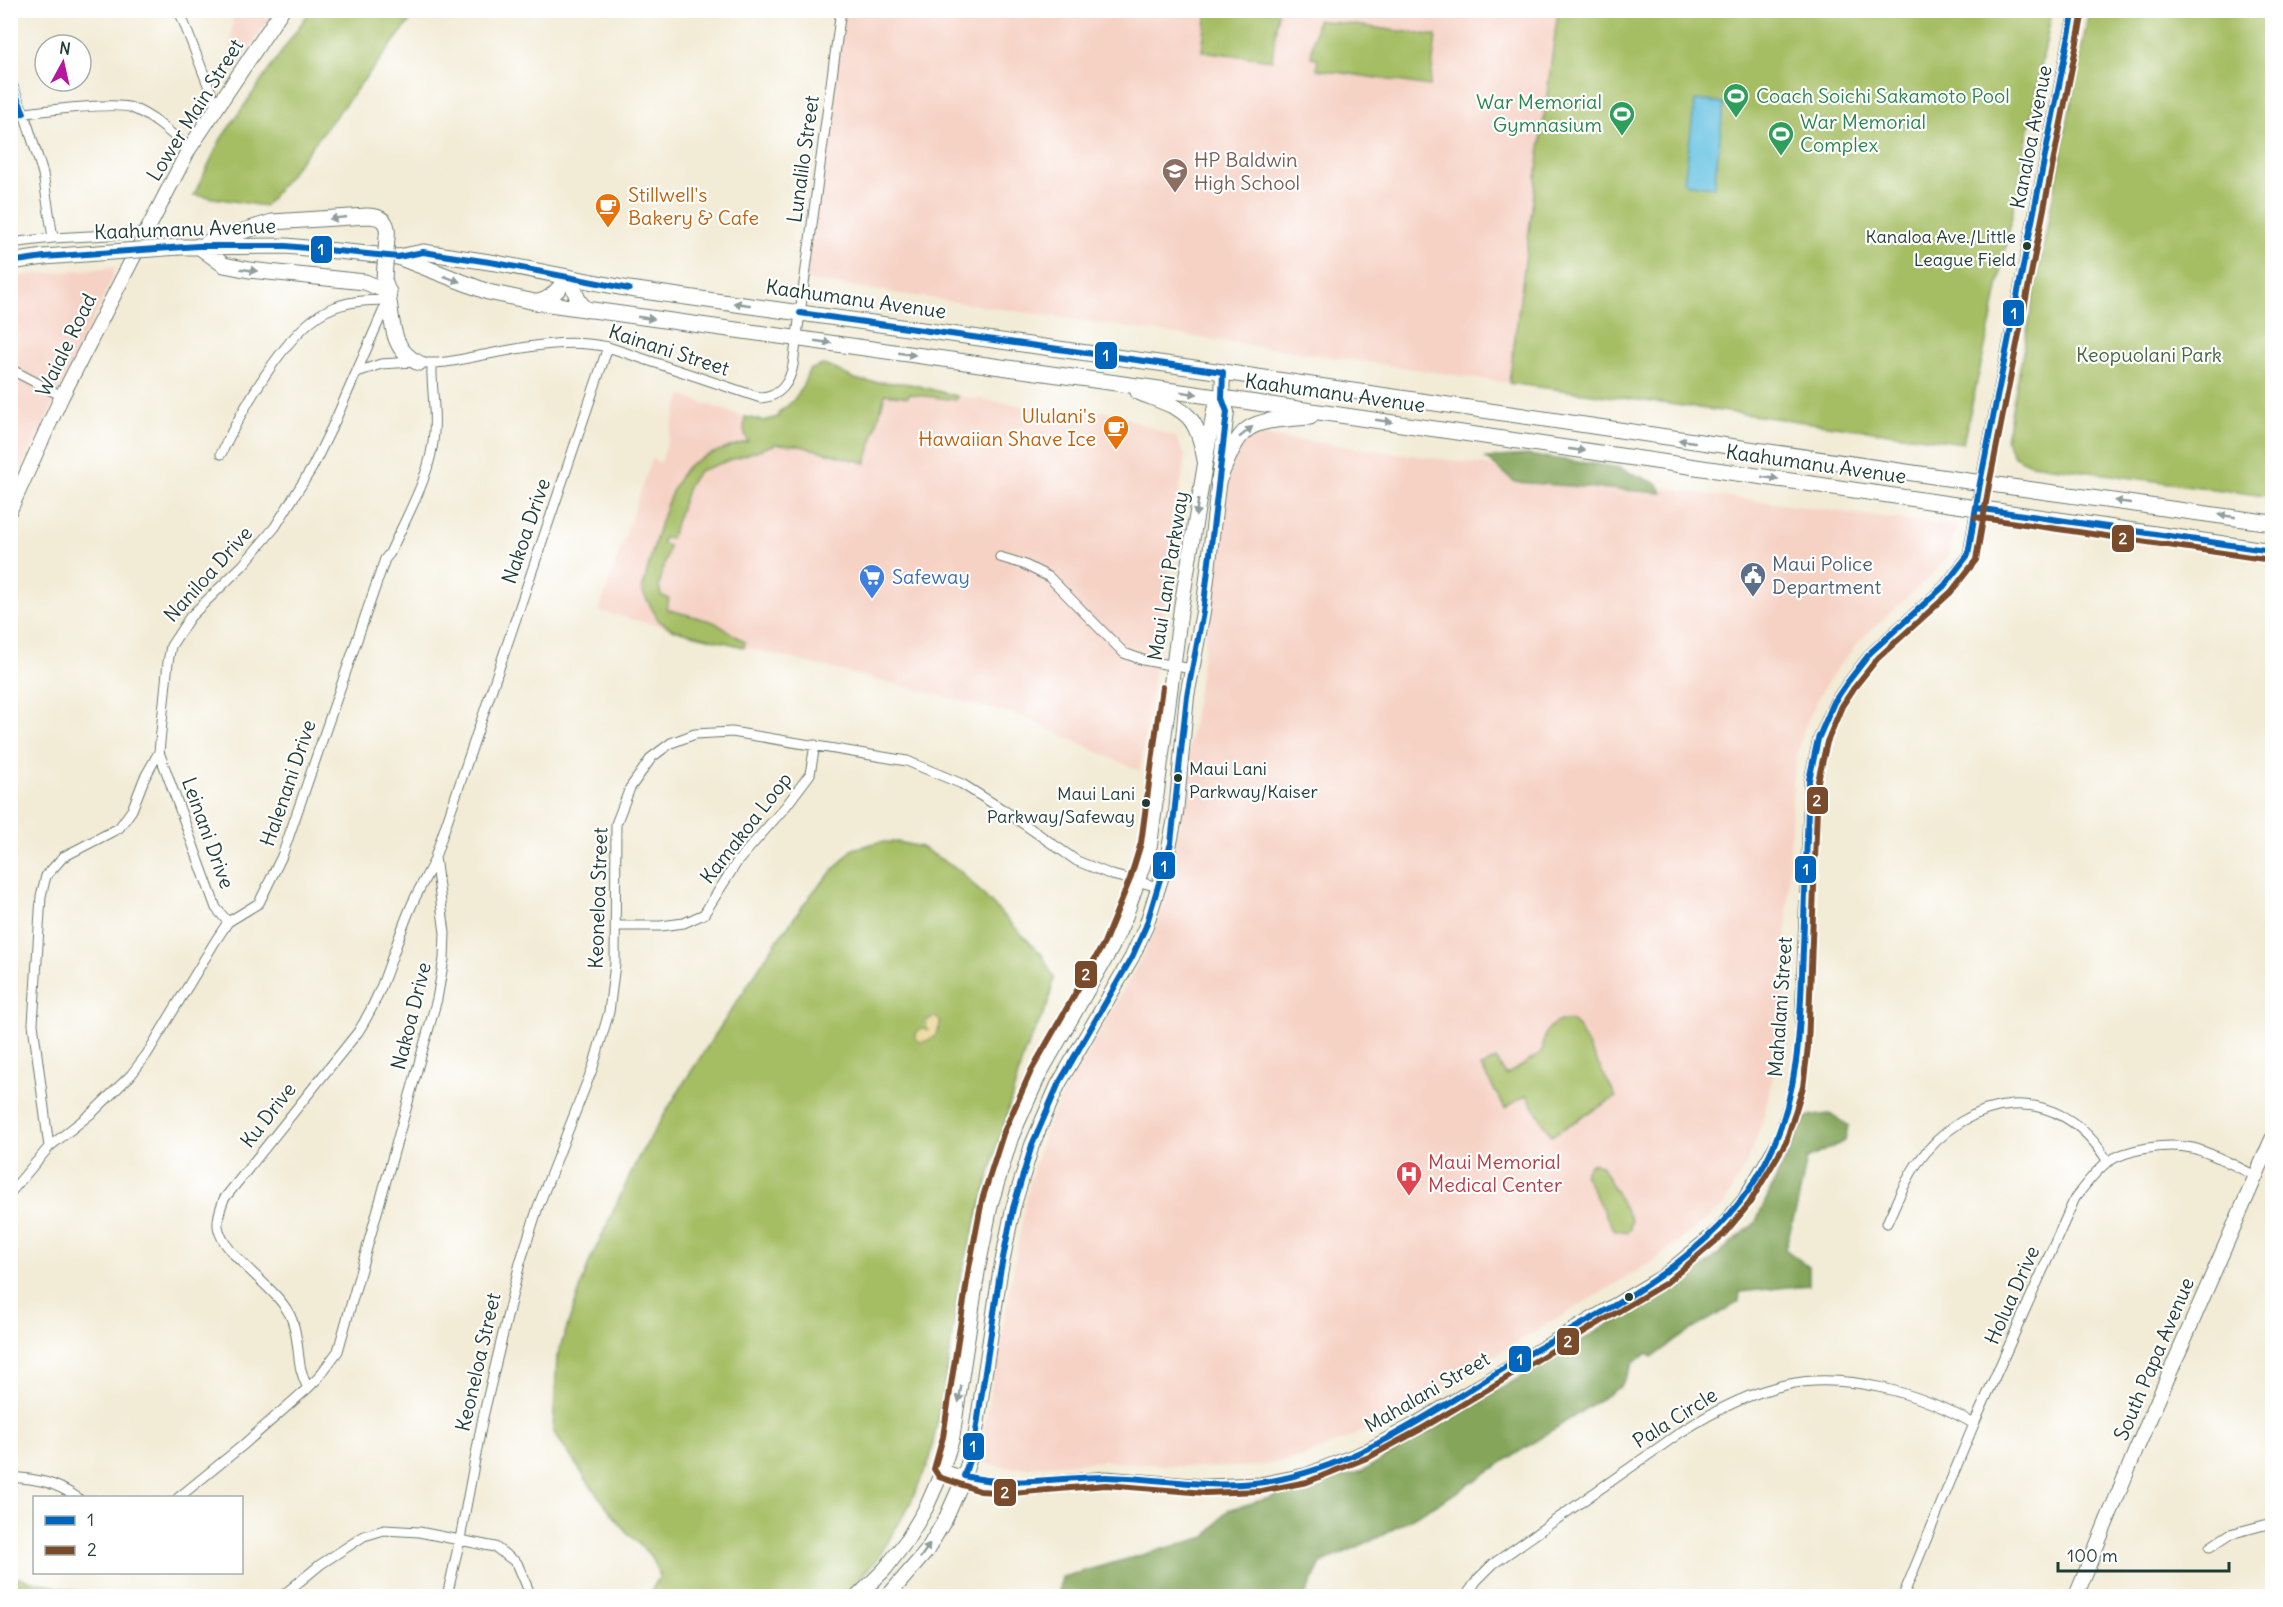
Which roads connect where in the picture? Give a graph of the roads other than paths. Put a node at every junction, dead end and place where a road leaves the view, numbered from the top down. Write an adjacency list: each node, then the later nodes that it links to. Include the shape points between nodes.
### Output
1 (179, 10): 6 (street)
2 (282, 10): 6 (main road, Lower Main Street)
3 (840, 10): 20 (street, Lunalilo Street)
4 (2074, 10): 34 (street, Kanaloa Avenue)
5 (10, 80): 7 (street)
6 (217, 108): 9 (main road, Lower Main Street)
7 (24, 113): 8 (street); 9 (street, via 127,106); 11 (street, via 43,174)
8 (10, 115)
9 (189, 149): 10 (main road, Lower Main Street)
10 (145, 233): 11 (street); 28 (main road, Waiale Road)
11 (53, 238): 12 (street)
12 (10, 243)
13 (198, 246): 14 (main road, Kaahumanu Avenue, via 286,246); 15 (main road, Kaahumanu Avenue, bridge); 17 (main road, one-way to 17, via 224,265 366,282); 17 (main road, one-way to 13, bridge, via 385,221 374,216 272,222)
14 (398, 257): 16 (main road, Kaahumanu Avenue, via 423,252); 18 (main road, Kaahumanu Avenue, one-way to 18, via 488,292)
15 (10, 262)
16 (570, 278): 18 (main road, via 549,299); 19 (main road, via 577,299); 20 (main road, Kaahumanu Avenue, one-way to 16)
17 (387, 290): 23 (main road, via 401,349 407,356); 25 (street, Naniloa Drive); 31 (street, via 327,310 309,322 260,384)
18 (535, 302): 19 (main road, Kaahumanu Avenue)
19 (589, 310): 21 (main road, Kaahumanu Avenue, one-way to 21)
20 (800, 313): 21 (street, Kainani Street); 26 (main road, Kaahumanu Avenue)
21 (797, 338): 22 (street, Kainani Street, via 791,377 768,398); 27 (main road, Kaahumanu Avenue, one-way to 27)
22 (608, 347): 23 (street, Kainani Street, via 550,344); 44 (street, Nakoa Drive)
23 (426, 363): 25 (street, Kainani Street, via 381,364); 47 (street, Halenani Drive, via 435,408 434,434 419,490 385,560 282,856 259,903)
24 (10, 369): 28 (street)
25 (357, 372): 43 (street, Naniloa Drive, via 312,468 275,527 243,565 190,616 175,639 168,662)
26 (1223, 372): 29 (main road, Maui Lani Parkway); 34 (main road, Kaahumanu Avenue, one-way to 26)
27 (1113, 382): 29 (main road, Kaahumanu Avenue, one-way to 29); 32 (main road, via 1175,406 1187,415 1196,424)
28 (62, 396): 36 (main road, Waiale Road)
29 (1222, 398): 30 (main road, Kaahumanu Avenue); 32 (main road, Maui Lani Parkway, via 1214,410); 33 (main road, Maui Lani Parkway, via 1227,412)
30 (1342, 415): 33 (main road, one-way to 30, via 1235,442 1247,428 1268,420); 35 (main road, Kaahumanu Avenue, one-way to 35)
31 (221, 454)
32 (1205, 460): 40 (main road, Maui Lani Parkway, one-way to 40)
33 (1218, 482): 41 (main road, Maui Lani Parkway, via 1203,612)
34 (1980, 483): 35 (street, Mahalani Street); 37 (main road, Kaahumanu Avenue, one-way to 34)
35 (1976, 508): 38 (main road, Kaahumanu Avenue); 58 (street, Mahalani Street, via 1971,546 1964,563 1871,652 1834,702 1818,739 1809,780 1799,1047 1794,1085 1784,1121 1764,1165 1718,1228 1641,1288 1416,1421 1365,1449 1305,1473 1260,1482 1205,1484 1106,1476 1011,1484 981,1482)
36 (10, 510)
37 (2272, 523)
38 (2272, 551)
39 (1000, 557): 40 (street, via 1049,577 1124,653)
40 (1174, 666): 41 (street); 45 (main road, Maui Lani Parkway, via 1150,845)
41 (1192, 669): 46 (main road, Maui Lani Parkway, via 1171,843)
42 (815, 745): 45 (street, Keoneloa Street, via 907,761 962,784 1077,861); 48 (street, Kamakoa Loop, via 810,774 736,862 704,914 684,923); 48 (street, Keoneloa Street, via 732,732 695,734 671,743 652,758 630,788 616,824)
43 (159, 752): 47 (street, Leinani Drive, via 216,908); 50 (street, Naniloa Drive, via 132,810 119,828 63,857 46,876 41,896 33,1024)
44 (435, 857): 55 (street, Nakoa Drive, via 445,933 437,999 338,1350); 55 (street, Ku Drive, via 409,910 374,1008 224,1199 219,1214 219,1232 230,1250 292,1320 299,1368)
45 (1138, 882): 46 (street, Keoneloa Street); 57 (main road, Maui Lani Parkway, one-way to 57, via 1112,947 1039,1075 1011,1138 991,1203 959,1402)
46 (1159, 887): 58 (main road, Maui Lani Parkway, via 1132,957 1058,1085 1032,1145 1013,1208 975,1435)
47 (228, 922): 50 (street, Halenani Drive, via 131,1075)
48 (616, 926): 63 (street, Keoneloa Street, via 609,1012 593,1067 520,1263 483,1417)
49 (2272, 1139): 52 (main road, South Papa Avenue)
50 (50, 1147): 53 (street)
51 (2108, 1162): 52 (street, Holua Drive, via 2121,1155 2168,1145 2193,1148); 54 (street, via 2076,1122 2040,1107 2005,1104 1959,1124 1936,1142 1907,1180); 56 (street, Holua Drive, via 2075,1198)
52 (2256, 1176): 72 (main road, South Papa Avenue)
53 (10, 1193)
54 (1887, 1223)
55 (308, 1388): 61 (street, Nakoa Drive)
56 (1974, 1424): 70 (street, Pala Circle, via 1929,1402 1872,1386 1816,1382 1788,1384 1755,1393 1710,1414 1568,1511 1493,1564); 71 (street, Holua Drive)
57 (943, 1469): 58 (street, Mahalani Street); 68 (main road, Maui Lani Parkway, via 907,1540)
58 (964, 1476): 69 (main road, Maui Lani Parkway, one-way to 58, via 926,1552)
59 (10, 1477): 60 (street, via 60,1486)
60 (76, 1496)
61 (179, 1496)
62 (2272, 1522): 64 (street, via 2230,1534)
63 (460, 1539): 65 (street, via 384,1530 364,1536 321,1563); 66 (street, Keoneloa Street); 67 (street, via 495,1547 517,1563)
64 (2210, 1546)
65 (282, 1596)
66 (447, 1596)
67 (531, 1596)
68 (858, 1596)
69 (888, 1596)
70 (1466, 1596)
71 (1903, 1596)
72 (2076, 1596)

